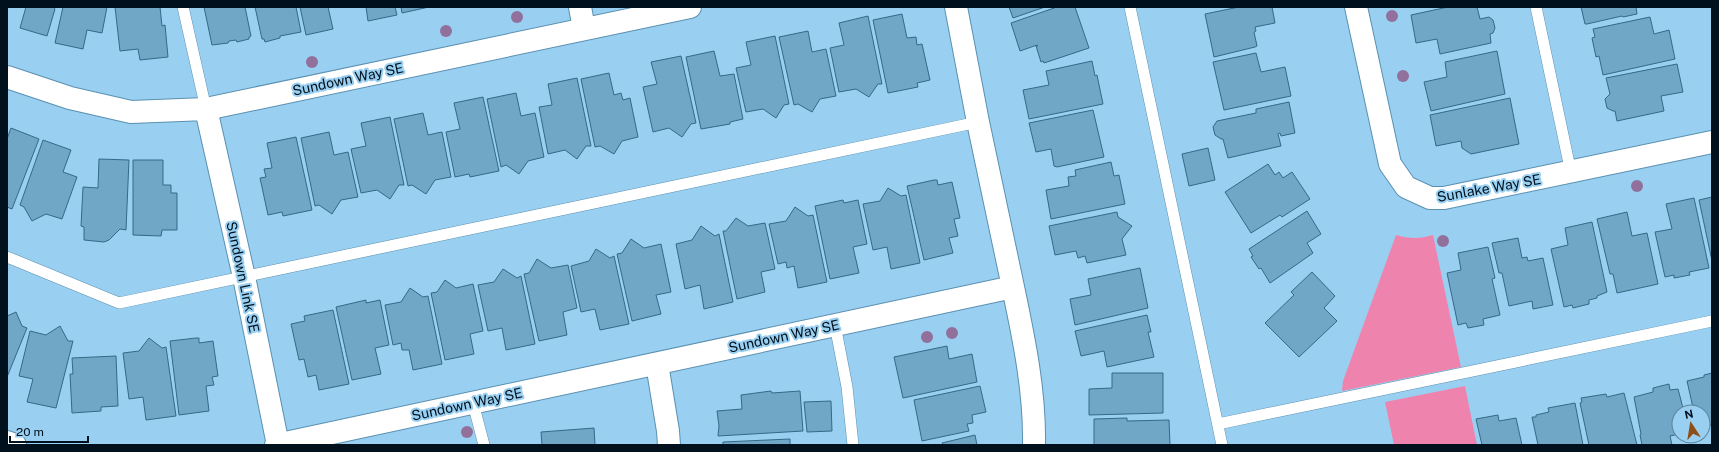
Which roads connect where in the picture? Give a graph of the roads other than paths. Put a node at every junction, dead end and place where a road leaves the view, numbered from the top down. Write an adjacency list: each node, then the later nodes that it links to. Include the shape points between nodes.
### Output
1 (183, 7): 10 (lane)
2 (580, 7): 8 (street)
3 (690, 7): 8 (street, Sundown Way SE)
4 (956, 7): 11 (street)
5 (1130, 7): 21 (lane)
6 (1356, 7): 13 (street, Sunlake Way SE, via 1390,164 1406,187 1430,198 1444,198)
7 (1536, 7): 13 (lane)
8 (584, 29): 10 (street, Sundown Way SE)
9 (7, 76): 10 (street, Sundown Way SE, via 70,98 131,112)
10 (206, 109): 15 (street, Sundown Link SE)
11 (978, 122): 15 (lane); 16 (street)
12 (1712, 142): 13 (street, Sunlake Way SE)
13 (1571, 173)
14 (7, 257): 15 (lane, via 119,302)
15 (244, 277): 24 (street, Sundown Link SE)
16 (1013, 288): 18 (street, Sundown Way SE); 28 (street, via 1025,344 1035,416)
17 (1712, 322): 21 (lane)
18 (835, 325): 19 (street, Sundown Way SE); 27 (lane, via 847,387)
19 (657, 364): 20 (street, Sundown Way SE); 26 (street)
20 (473, 403): 24 (street, Sundown Way SE); 25 (lane)
21 (1218, 424): 29 (lane)
22 (7, 442): 23 (street)
23 (15, 445)
24 (277, 445)
25 (484, 445)
26 (669, 445)
27 (853, 445)
28 (1034, 445)
29 (1222, 445)

